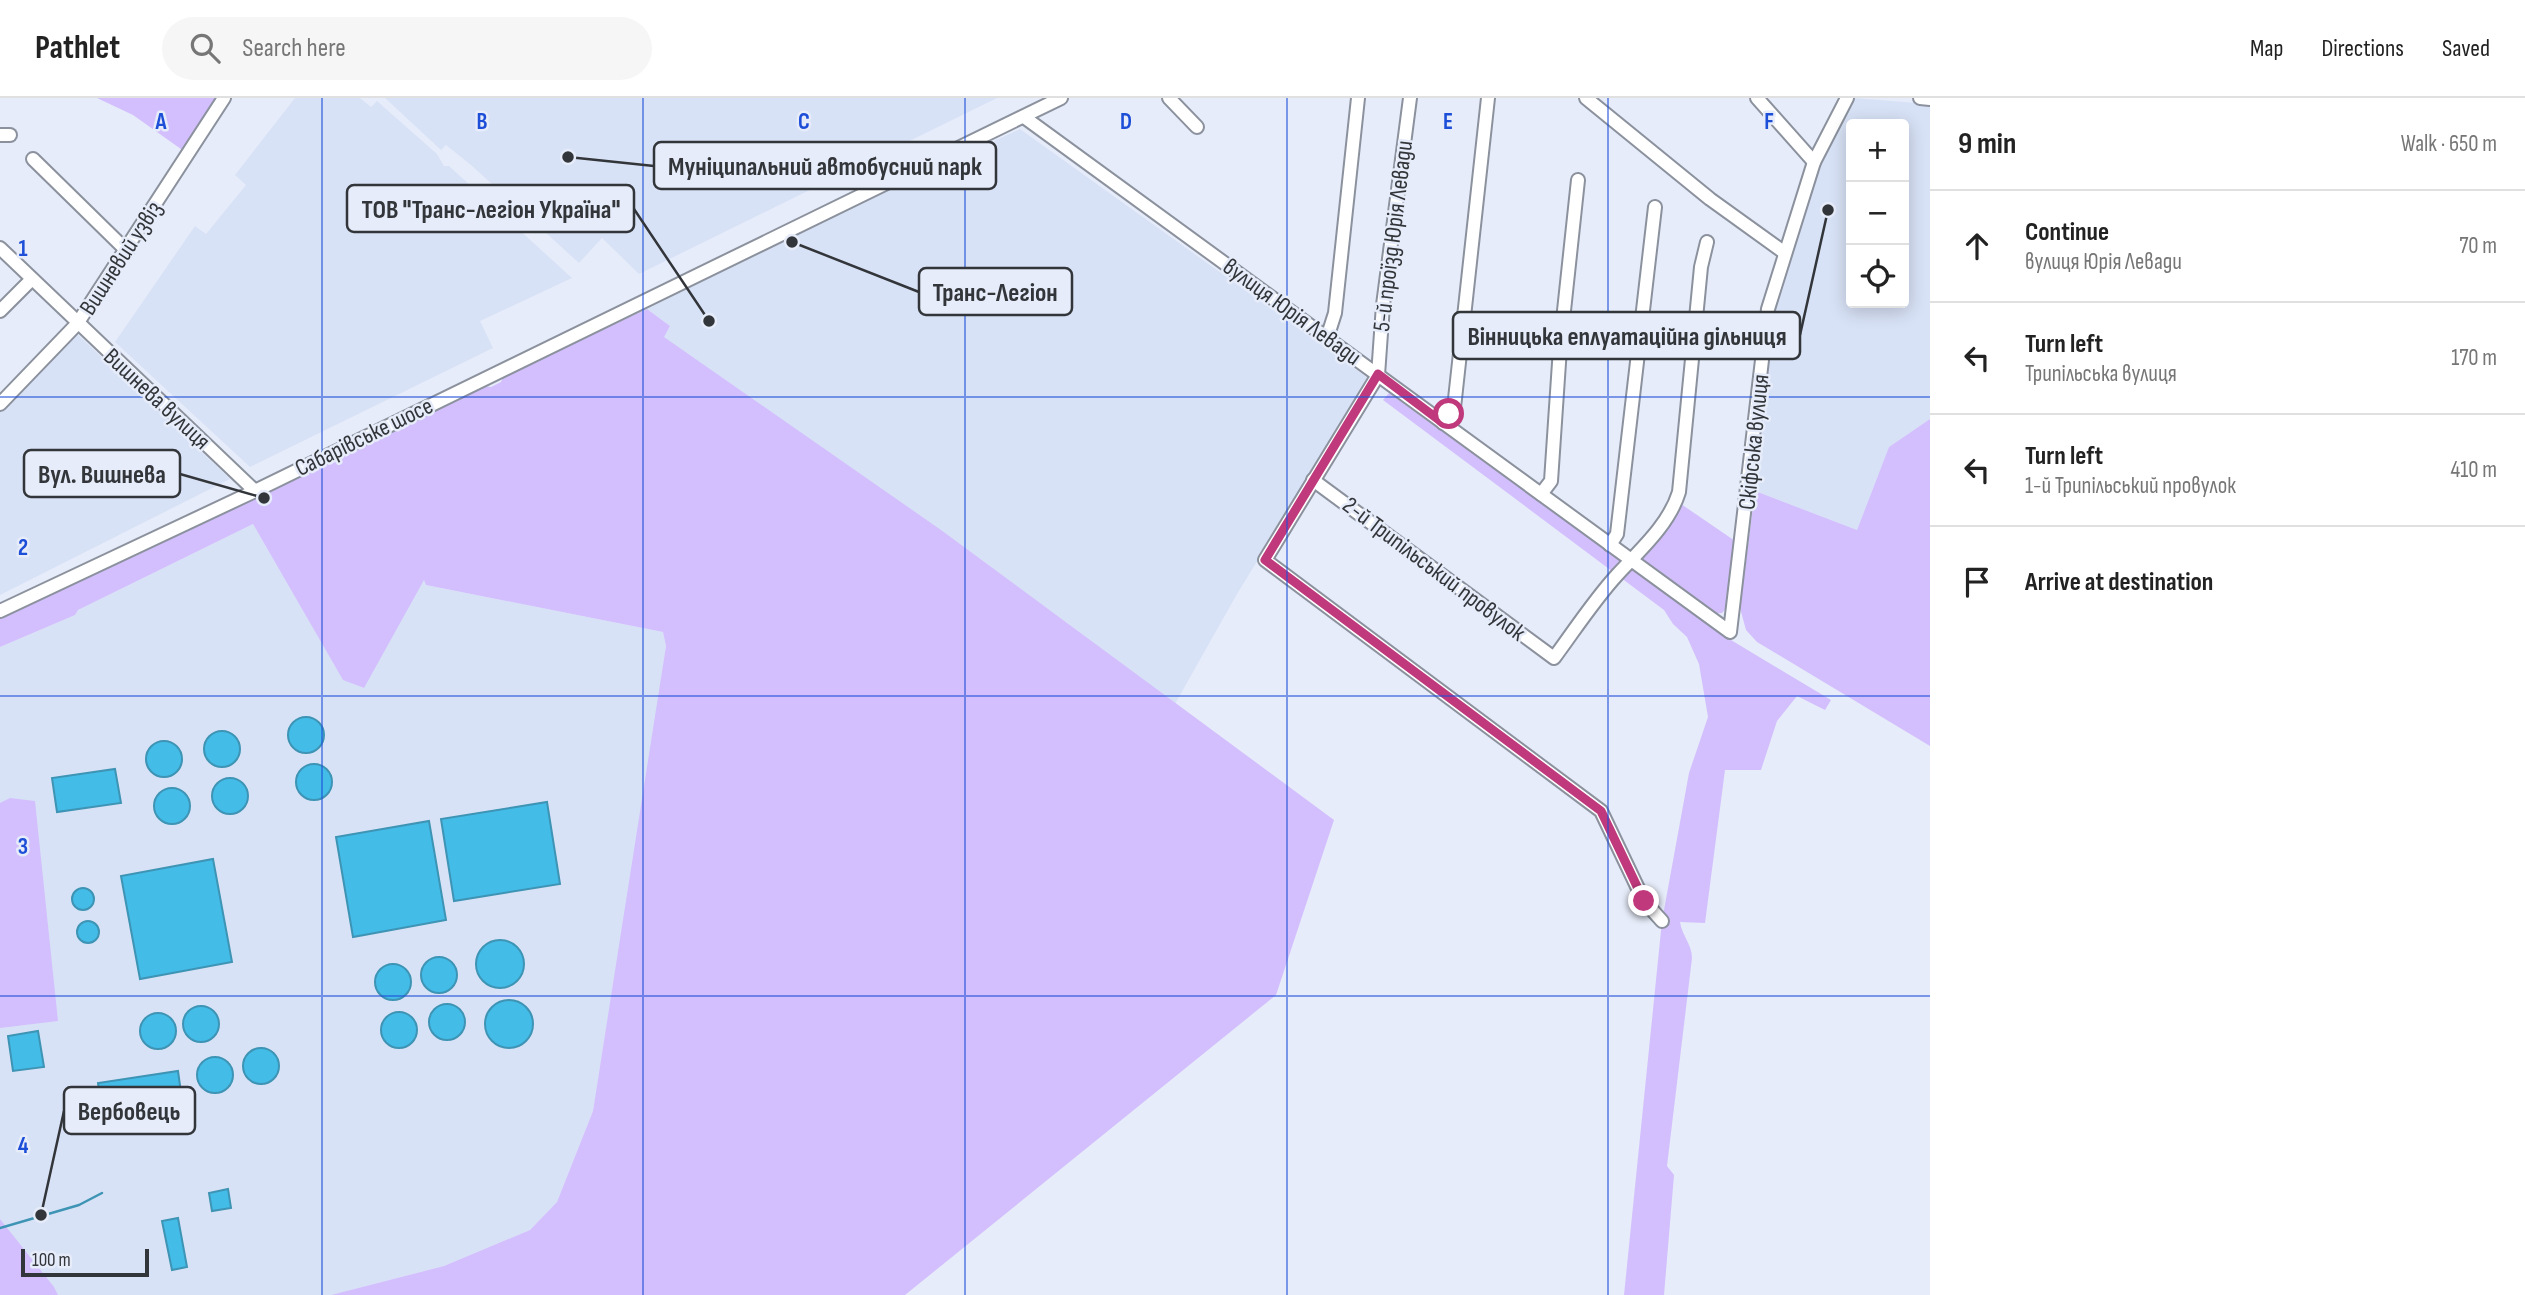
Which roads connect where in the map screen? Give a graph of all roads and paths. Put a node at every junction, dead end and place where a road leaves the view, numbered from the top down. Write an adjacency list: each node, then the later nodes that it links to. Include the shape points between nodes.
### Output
1 (224, 98): 20 (street, Вишневий узвіз)
2 (1061, 98): 12 (street, Сабарівське шосе)
3 (1169, 98): 13 (street)
4 (1358, 98): 25 (street, via 1335,313)
5 (1410, 98): 26 (street, 5-й проїзд Юрія Левади)
6 (1488, 98): 28 (street, via 1454,408)
7 (1586, 98): 21 (street)
8 (1757, 98): 15 (street)
9 (1847, 98): 15 (street, Скіфська вулиця)
10 (1920, 98): 11 (street)
11 (1930, 99)
12 (1024, 117): 25 (street, вулиця Юрія Левади); 30 (street, Сабарівське шосе)
13 (1196, 127)
14 (33, 159): 20 (street)
15 (1814, 162): 21 (street, Скіфська вулиця)
16 (1577, 180): 31 (street, via 1551,481)
17 (1655, 207): 32 (street, via 1617,534)
18 (1707, 242): 33 (street, via 1679,492 1675,506)
19 (0, 248): 22 (street, Вишнева вулиця)
20 (127, 251): 24 (street, Вишневий узвіз)
21 (1785, 253): 35 (street, Скіфська вулиця, via 1768,309)
22 (32, 279): 23 (street); 24 (street, Вишнева вулиця)
23 (0, 311)
24 (78, 324): 27 (street, Вишневий узвіз); 30 (street, Вишнева вулиця)
25 (1327, 338): 26 (street, вулиця Юрія Левади)
26 (1378, 374): 28 (street, вулиця Юрія Левади); 29 (street)
27 (0, 404)
28 (1443, 423): 31 (street, вулиця Юрія Левади)
29 (1314, 480): 33 (street, 2-й Трипільський провулок, via 1553,658); 36 (street, via 1265,560 1601,811 1644,901)
30 (255, 491): 34 (street, Сабарівське шосе)
31 (1541, 495): 32 (street, вулиця Юрія Левади)
32 (1609, 545): 33 (street, вулиця Юрія Левади)
33 (1632, 561): 35 (street, вулиця Юрія Левади)
34 (0, 611)
35 (1730, 632)
36 (1662, 921)

